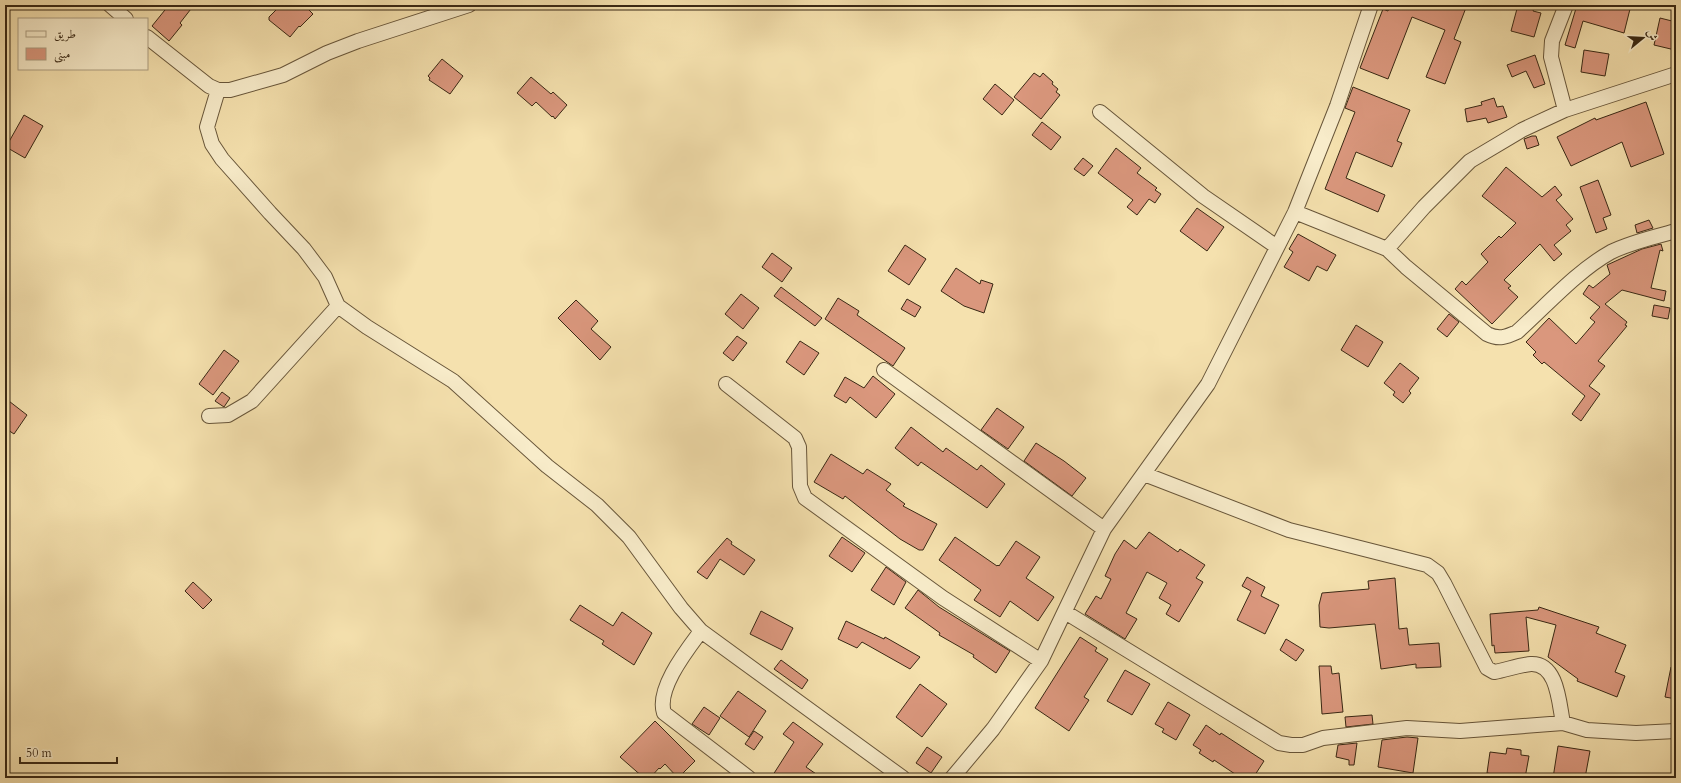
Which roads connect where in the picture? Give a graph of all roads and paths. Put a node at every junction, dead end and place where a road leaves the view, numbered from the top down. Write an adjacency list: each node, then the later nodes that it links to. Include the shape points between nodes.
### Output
1 (110, 5): 5 (street)
2 (469, 5): 8 (street, via 358,41 283,75 230,90)
3 (1371, 5): 11 (street, via 1337,106)
4 (1566, 5): 9 (street, via 1552,41 1551,57)
5 (125, 18)
6 (148, 38): 8 (street, via 195,76)
7 (1676, 74): 9 (street)
8 (218, 90): 15 (street, via 207,127 212,144 222,159 304,249 325,277)
9 (1565, 110): 14 (street, via 1522,130 1470,161)
10 (1100, 112): 13 (street, via 1203,196)
11 (1295, 212): 13 (street); 14 (street)
12 (1676, 231): 14 (street, via 1611,252 1581,274 1517,332 1495,338 1452,306)
13 (1277, 247): 19 (street, via 1208,384)
14 (1387, 249)
15 (338, 306): 18 (street, via 252,401 228,415); 22 (street, via 453,381 547,466 597,505 629,537)
16 (884, 370): 20 (street)
17 (726, 384): 23 (street, via 795,438 799,447 800,486 806,498 943,598)
18 (209, 416)
19 (1144, 474): 20 (street); 24 (street, via 1289,530 1427,565 1441,578 1487,668 1494,672 1531,664 1544,666 1550,672)
20 (1104, 529): 21 (street)
21 (1065, 612): 23 (street); 24 (street, via 1279,743 1303,744 1323,738 1407,728 1460,731)
22 (701, 631): 26 (street, via 676,665 663,698 662,709); 27 (street)
23 (1041, 661): 28 (street, via 993,729)
24 (1563, 723): 25 (street, via 1587,730)
25 (1676, 732)
26 (749, 778)
27 (903, 778)
28 (952, 778)

